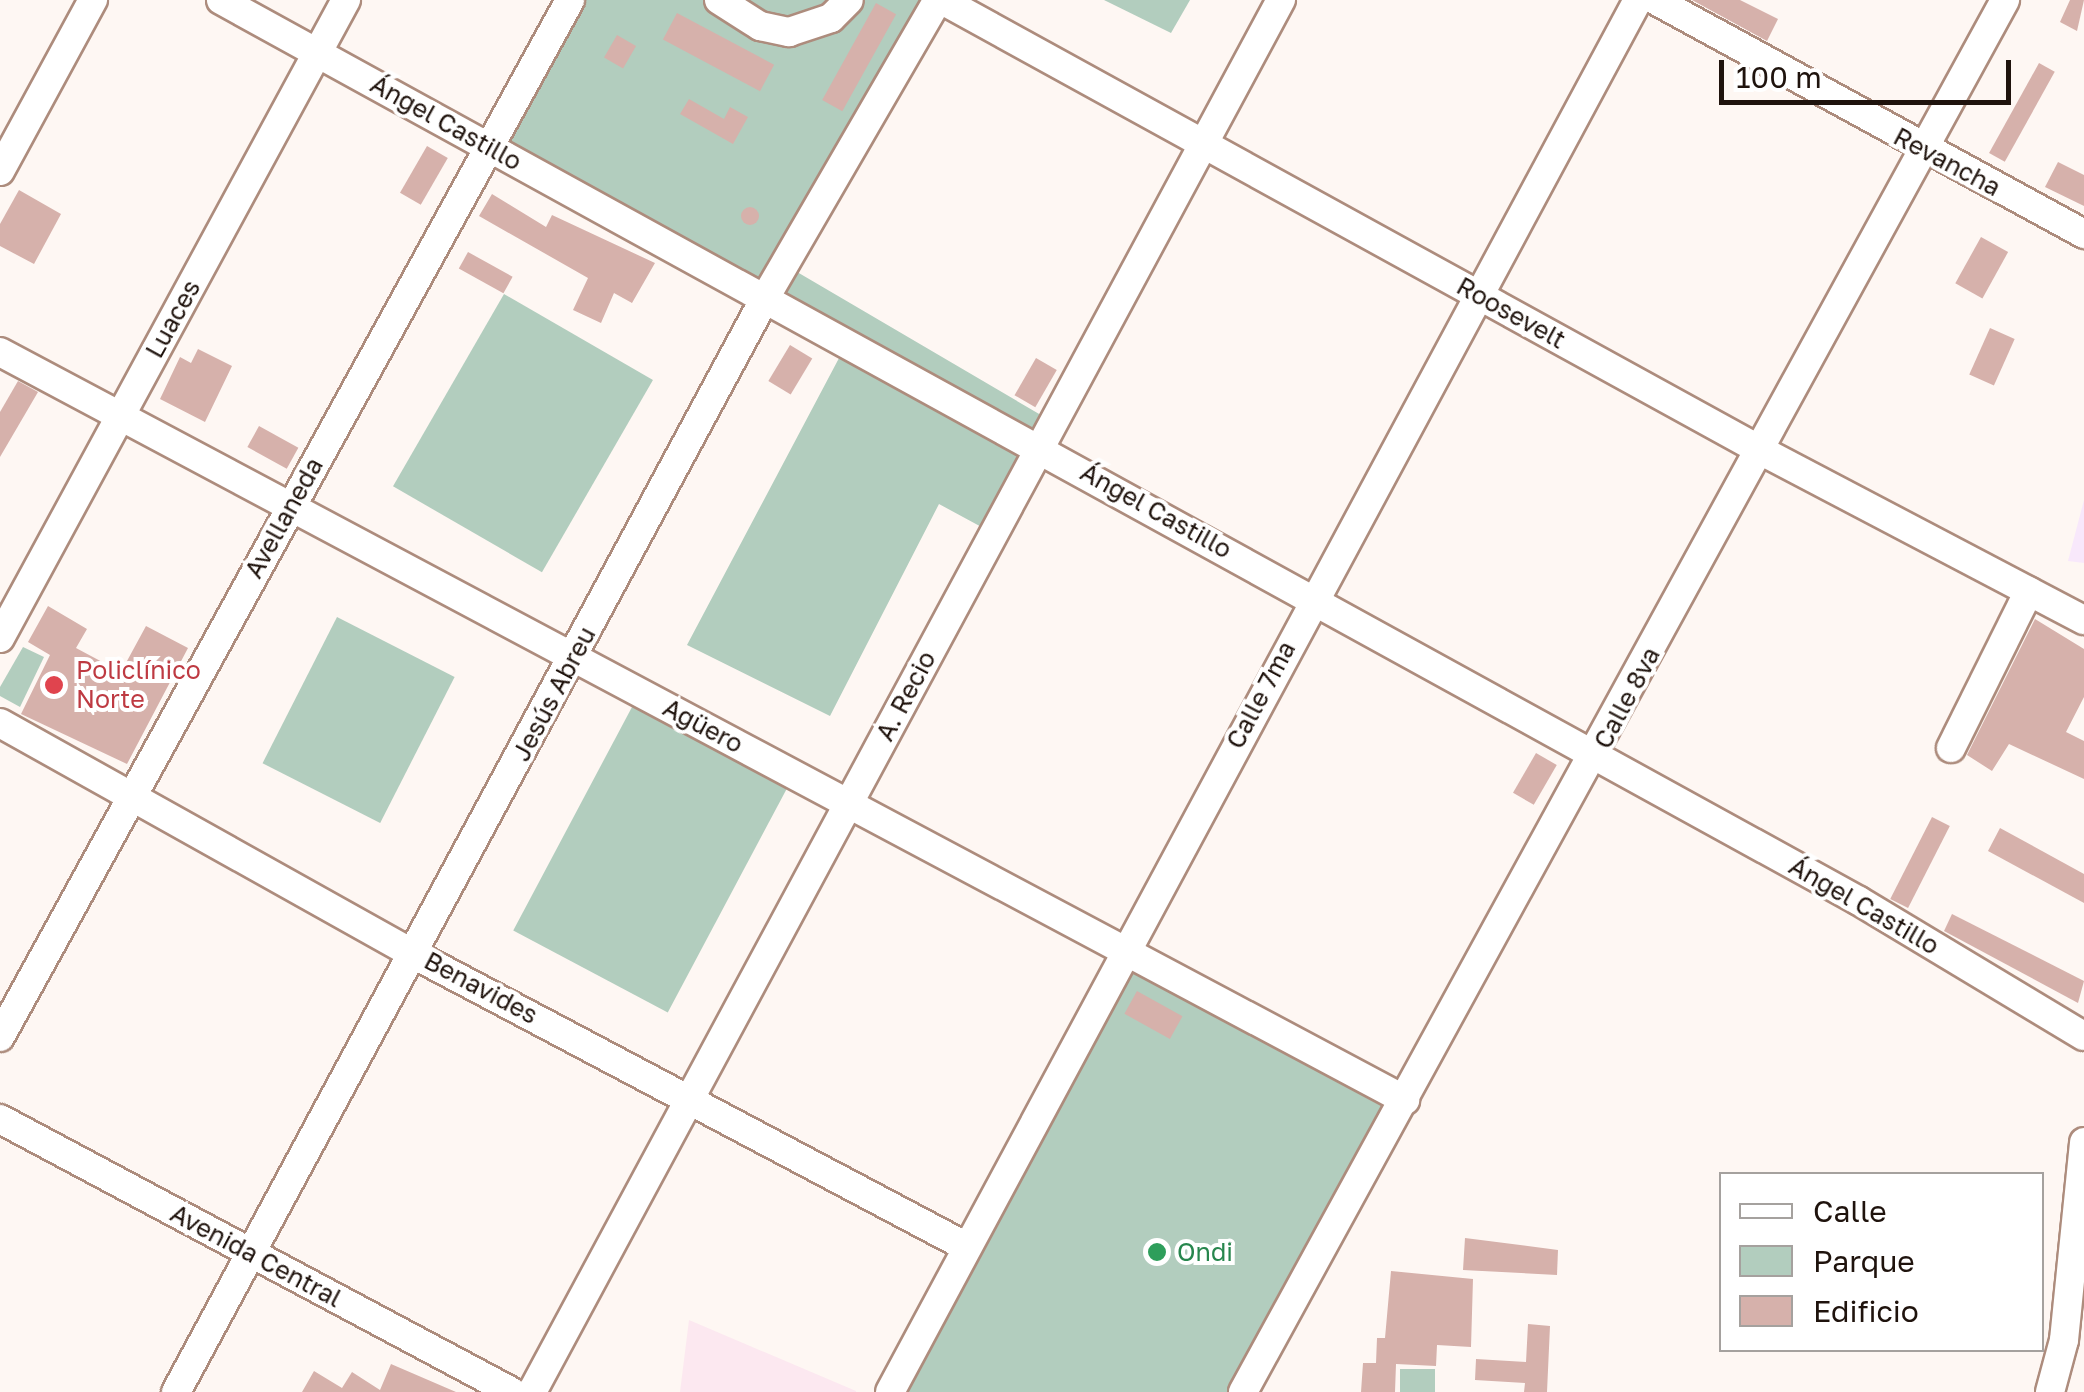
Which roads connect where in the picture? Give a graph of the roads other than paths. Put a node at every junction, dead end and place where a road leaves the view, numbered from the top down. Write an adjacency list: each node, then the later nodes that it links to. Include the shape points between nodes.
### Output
1 (93, 0): 16 (street)
2 (221, 0): 12 (street, Ángel Castillo)
3 (346, 0): 12 (street, Luaces)
4 (570, 0): 14 (street, Avellaneda)
5 (719, 0): 6 (street, via 760,26 789,32 831,18)
6 (849, 0)
7 (940, 0): 13 (street, Roosevelt); 19 (street, Jesús Abreu)
8 (1282, 0): 13 (street, A. Recio)
9 (1638, 0): 18 (street, Calle 7ma)
10 (1655, 0): 15 (street, Revancha)
11 (2005, 0): 15 (street, Calle 8va)
12 (318, 52): 14 (street, Ángel Castillo); 21 (street, Luaces)
13 (1202, 143): 18 (street, Roosevelt); 22 (street, A. Recio)
14 (491, 150): 19 (street, Ángel Castillo); 24 (street, Avellaneda)
15 (1922, 150): 17 (street, Revancha); 23 (street, Calle 8va)
16 (0, 171)
17 (2084, 234)
18 (1477, 294): 23 (street, Roosevelt); 26 (street, Calle 7ma)
19 (765, 298): 22 (street, Ángel Castillo); 29 (street, Jesús Abreu)
20 (0, 352): 21 (street, Agüero)
21 (120, 416): 24 (street, Agüero); 28 (street, Luaces)
22 (1040, 447): 26 (street, Ángel Castillo); 34 (street, A. Recio)
23 (1758, 449): 25 (street, Roosevelt); 32 (street, Calle 8va)
24 (290, 506): 29 (street, Agüero); 33 (street, Avellaneda)
25 (2029, 591): 27 (street, Roosevelt); 31 (street)
26 (1314, 598): 32 (street, Ángel Castillo); 35 (street, Calle 7ma)
27 (2084, 620)
28 (0, 638)
29 (574, 657): 34 (street, Agüero); 36 (street, Jesús Abreu)
30 (0, 723): 33 (street, Benavides)
31 (1951, 748)
32 (1596, 756): 37 (street, Ángel Castillo); 40 (street, Calle 8va)
33 (132, 795): 36 (street, Benavides); 38 (street, Avellaneda)
34 (848, 803): 35 (street, Agüero); 39 (street, A. Recio)
35 (1124, 950): 40 (street, Agüero); 43 (street, Calle 7ma)
36 (415, 954): 39 (street, Benavides); 44 (street, Jesús Abreu)
37 (2084, 1036)
38 (0, 1037)
39 (690, 1098): 43 (street, Benavides); 47 (street, A. Recio)
40 (1405, 1100): 49 (street, Calle 8va)
41 (0, 1119): 44 (street, Avenida Central)
42 (2084, 1142): 50 (street, via 2064,1340)
43 (965, 1246): 48 (street, Calle 7ma)
44 (248, 1252): 45 (street, Jesús Abreu); 46 (street, Avenida Central)
45 (176, 1392)
46 (512, 1392)
47 (532, 1392)
48 (890, 1392)
49 (1243, 1392)
50 (2050, 1392)

